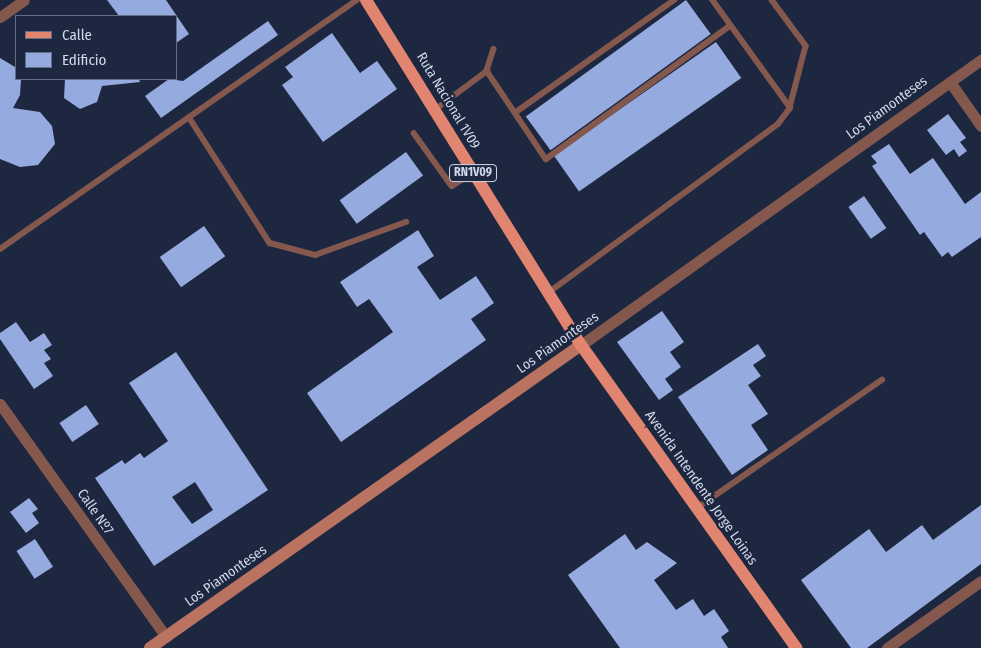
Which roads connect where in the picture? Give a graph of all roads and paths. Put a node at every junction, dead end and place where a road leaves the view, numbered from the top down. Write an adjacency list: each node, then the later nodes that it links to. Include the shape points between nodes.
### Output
1 (24, 0): 7 (street)
2 (358, 0): 16 (lane)
3 (366, 0): 14 (main road, Ruta Nacional 1V09 / RN1V09)
4 (674, 0): 15 (lane)
5 (712, 0): 8 (lane)
6 (772, 0): 13 (lane, via 806,46)
7 (0, 17)
8 (730, 26): 13 (lane); 15 (lane, via 546,159)
9 (494, 49): 11 (lane)
10 (981, 60): 12 (street, Los Piamonteses)
11 (487, 71): 14 (lane); 15 (lane)
12 (950, 82): 17 (street); 23 (street, Los Piamonteses)
13 (790, 108): 22 (lane, via 778,124 739,154)
14 (436, 109): 19 (main road, Ruta Nacional 1V09 / RN1V09)
15 (516, 112)
16 (190, 117): 20 (lane, via 270,243 315,255); 21 (lane)
17 (981, 126)
18 (414, 134): 19 (lane, via 452,186)
19 (473, 173): 22 (main road, Ruta Nacional 1V09 / RN1V09)
20 (406, 222)
21 (0, 250)
22 (548, 293): 23 (main road, Ruta Nacional 1V09 / RN1V09)
23 (581, 345): 26 (main road, Avenida Intendente Jorge Loinas / RN1V09); 28 (main road, Los Piamonteses)
24 (882, 380): 26 (lane)
25 (0, 404): 28 (street, Calle Nº7)
26 (697, 508): 31 (main road, Avenida Intendente Jorge Loinas / RN1V09)
27 (981, 581): 32 (street)
28 (166, 637): 29 (main road, Los Piamonteses); 30 (main road)
29 (150, 648)
30 (174, 648)
31 (796, 648)
32 (887, 648)

